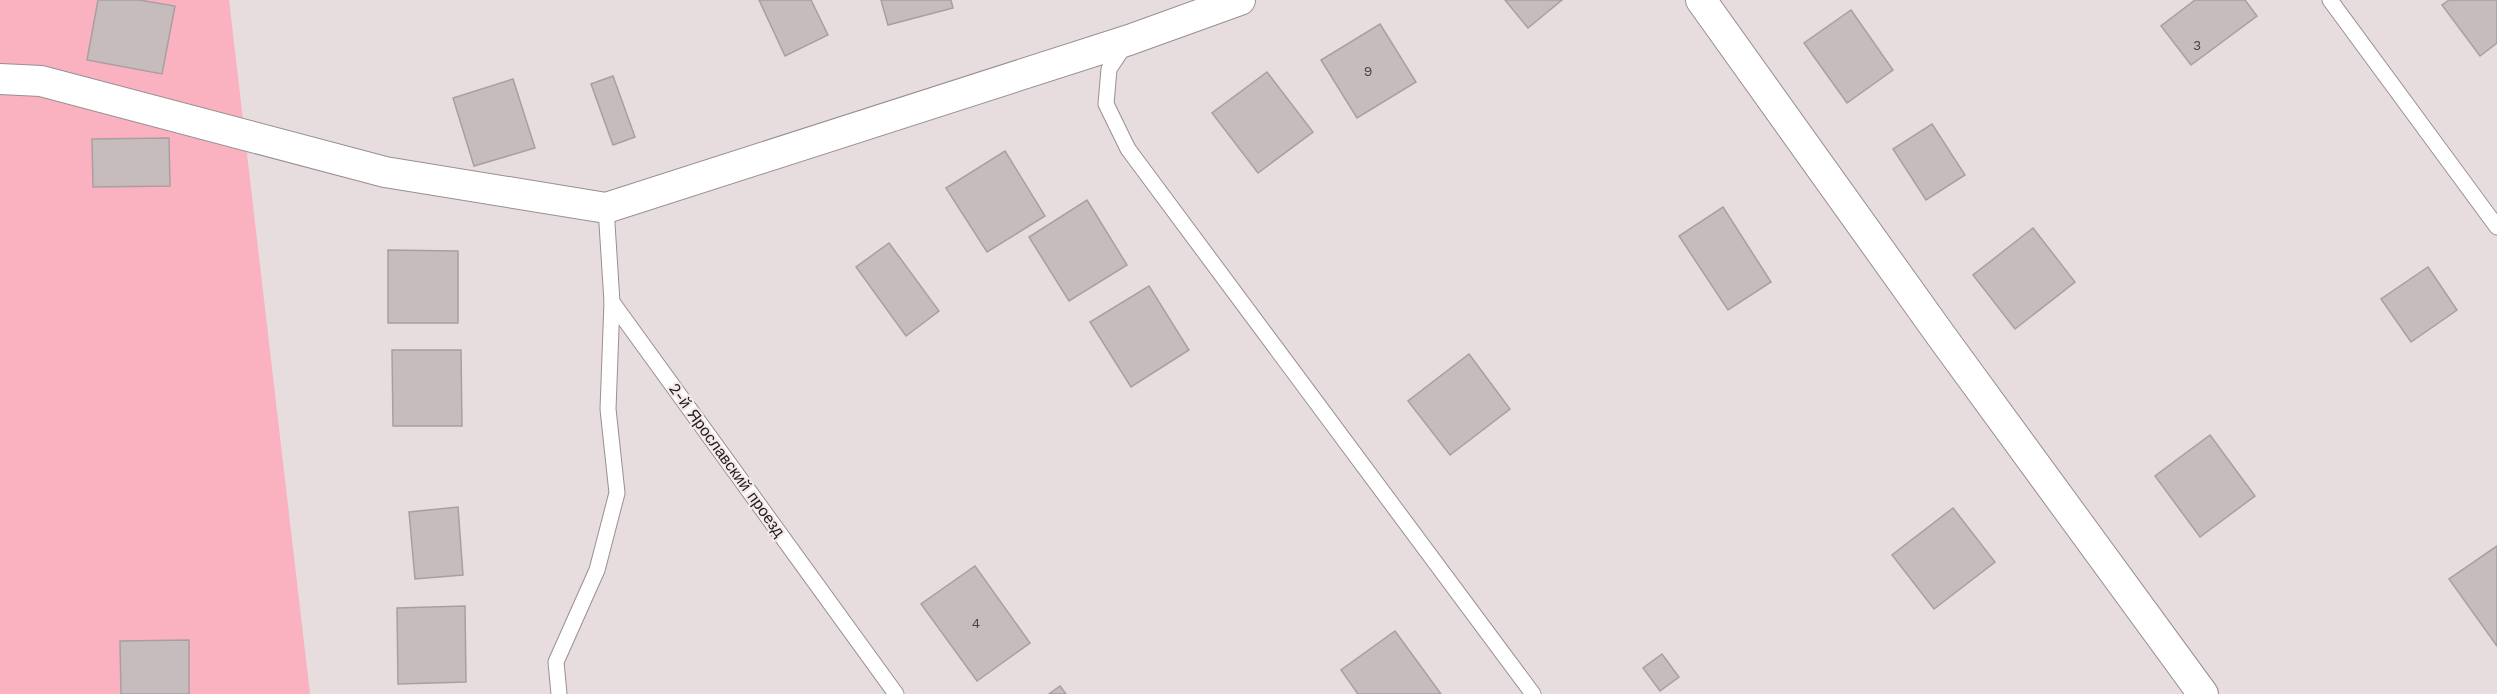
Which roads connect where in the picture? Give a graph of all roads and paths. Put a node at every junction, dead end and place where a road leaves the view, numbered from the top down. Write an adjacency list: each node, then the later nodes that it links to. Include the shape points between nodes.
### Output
1 (1240, 0): 4 (street)
2 (1701, 0): 12 (street)
3 (2330, 0): 7 (lane)
4 (1128, 39): 6 (street); 11 (lane, via 1109,69 1106,105 1128,149)
5 (0, 79): 6 (street, via 41,81 385,172)
6 (606, 208): 8 (lane)
7 (2497, 227)
8 (612, 302): 9 (lane, via 608,409 617,494 597,570 556,662); 10 (lane, 2-й Ярославский проезд)
9 (559, 694)
10 (896, 694)
11 (1533, 694)
12 (2203, 694)

